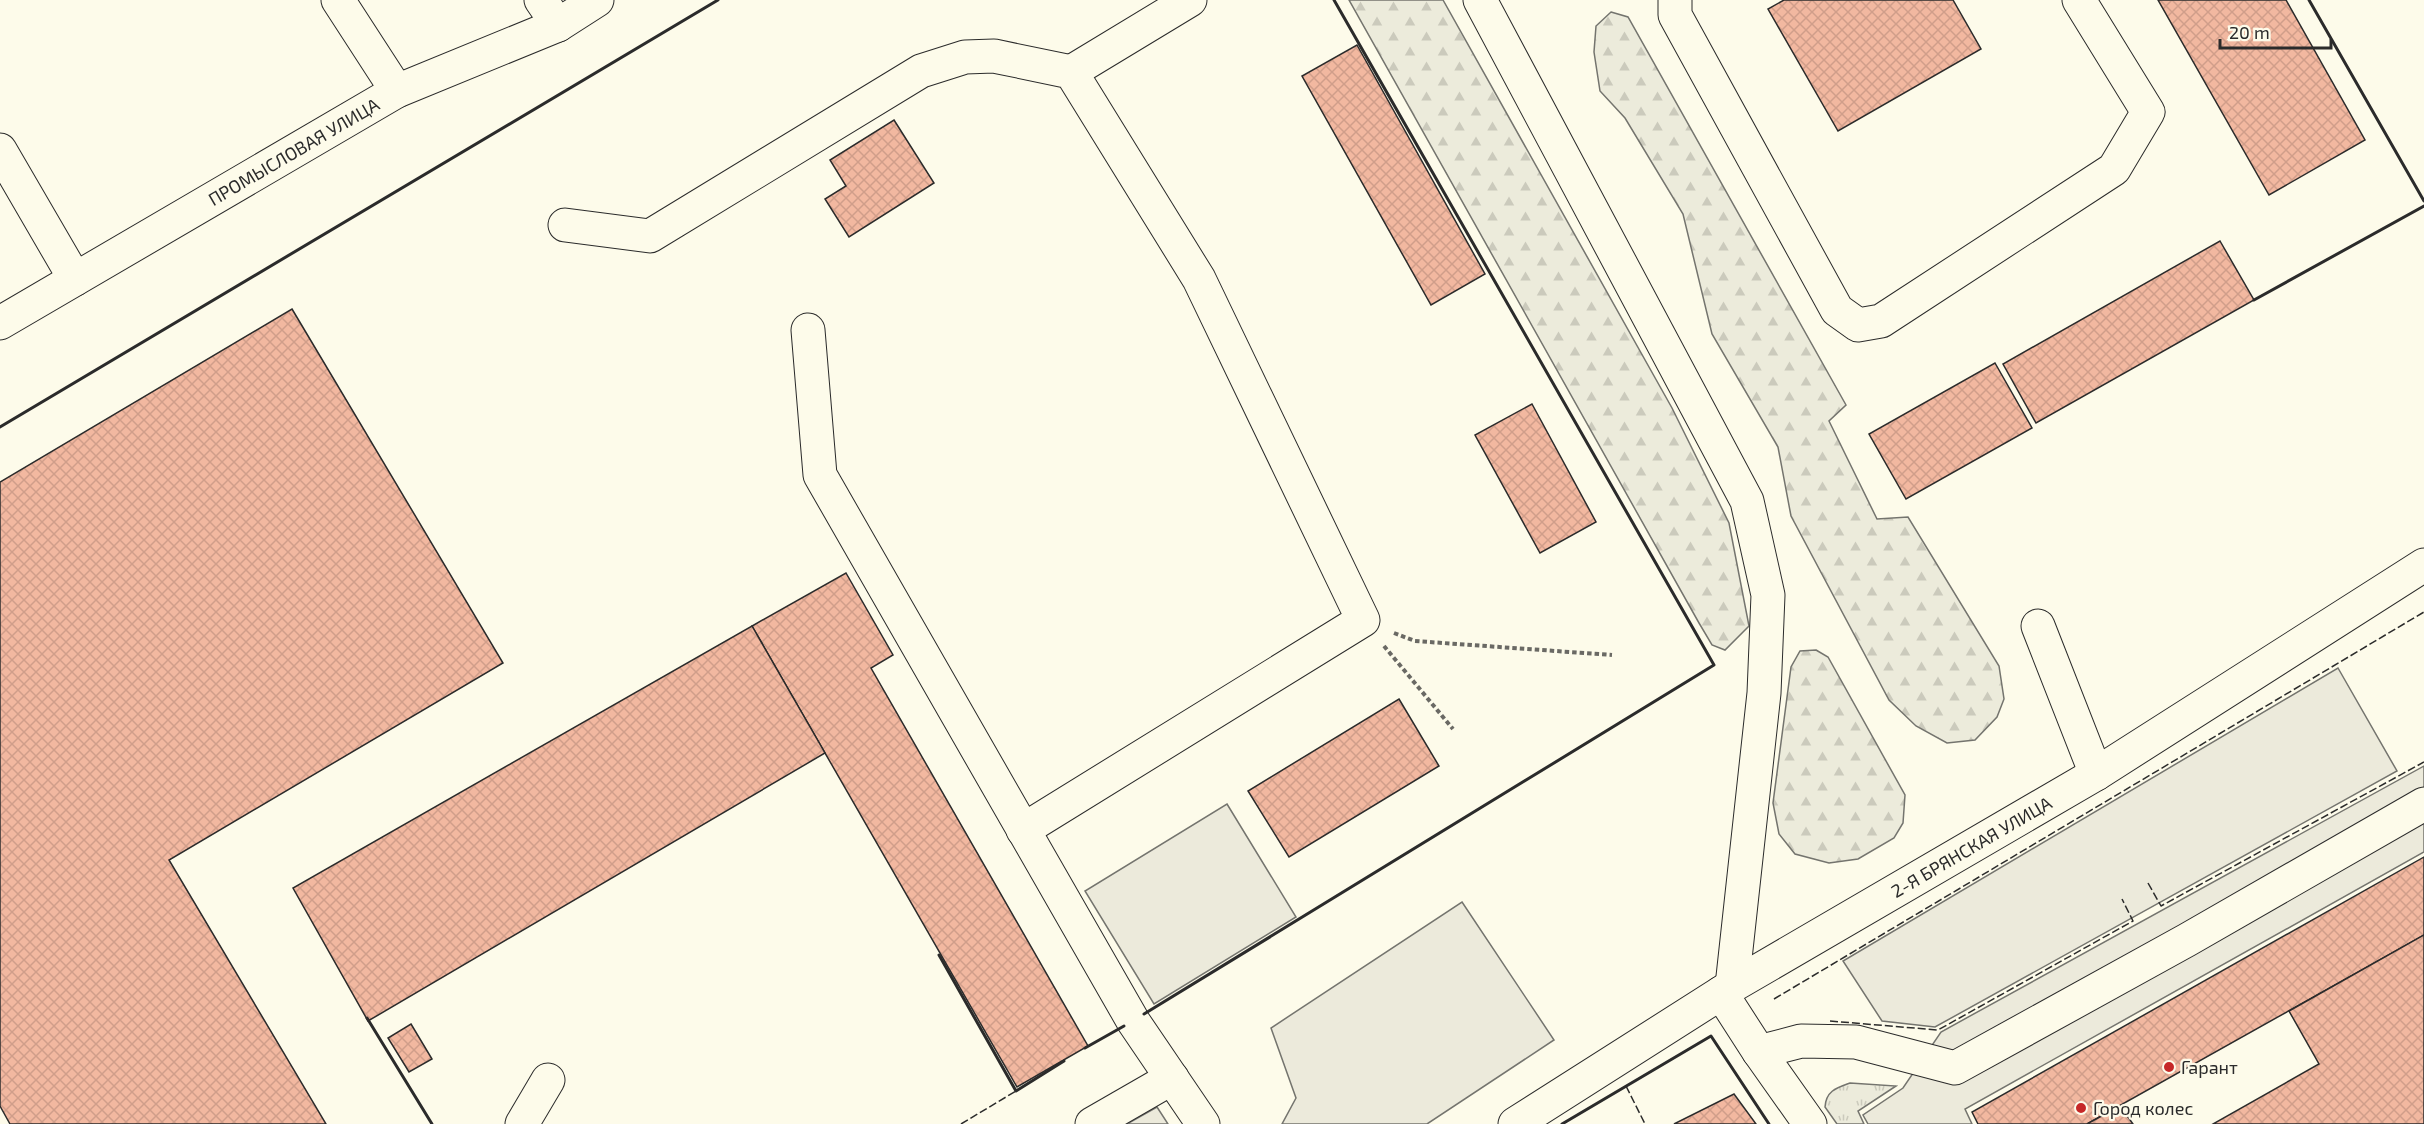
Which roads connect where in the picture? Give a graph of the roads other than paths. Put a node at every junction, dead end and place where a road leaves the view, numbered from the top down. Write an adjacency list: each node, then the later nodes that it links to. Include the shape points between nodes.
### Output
1 (338, 0): 9 (street)
2 (597, 0): 7 (street, ПРОМЫСЛОВАЯ УЛИЦА)
3 (1190, 0): 8 (street)
4 (1480, 0): 20 (street, via 1747,501 1768,606 1764,693)
5 (1675, 0): 6 (street, via 1675,15 1837,310 1858,325 1881,321 2114,169 2148,112)
6 (2079, 0)
7 (550, 12): 9 (street, ПРОМЫСЛОВАЯ УЛИЦА)
8 (1071, 72): 11 (street, via 994,56 965,57 921,71 650,236); 19 (street, via 1199,279 1363,620)
9 (397, 91): 12 (street, ПРОМЫСЛОВАЯ УЛИЦА)
10 (0, 150): 12 (street)
11 (565, 225)
12 (75, 279): 13 (street, ПРОМЫСЛОВАЯ УЛИЦА)
13 (0, 323)
14 (808, 330): 19 (street, via 820,475)
15 (2424, 565): 17 (street, 2-Я БРЯНСКАЯ УЛИЦА)
16 (2038, 626): 17 (street)
17 (2096, 774): 20 (street, 2-Я БРЯНСКАЯ УЛИЦА)
18 (2424, 804): 21 (street, via 1955,1068 1856,1042 1801,1041)
19 (1023, 830): 22 (street, via 1133,1021)
20 (1726, 989): 21 (street); 27 (street, 2-Я БРЯНСКАЯ УЛИЦА)
21 (1759, 1052): 28 (street)
22 (1172, 1078): 25 (street); 26 (street)
23 (548, 1080): 24 (street)
24 (522, 1124)
25 (1092, 1124)
26 (1203, 1124)
27 (1515, 1124)
28 (1810, 1124)

